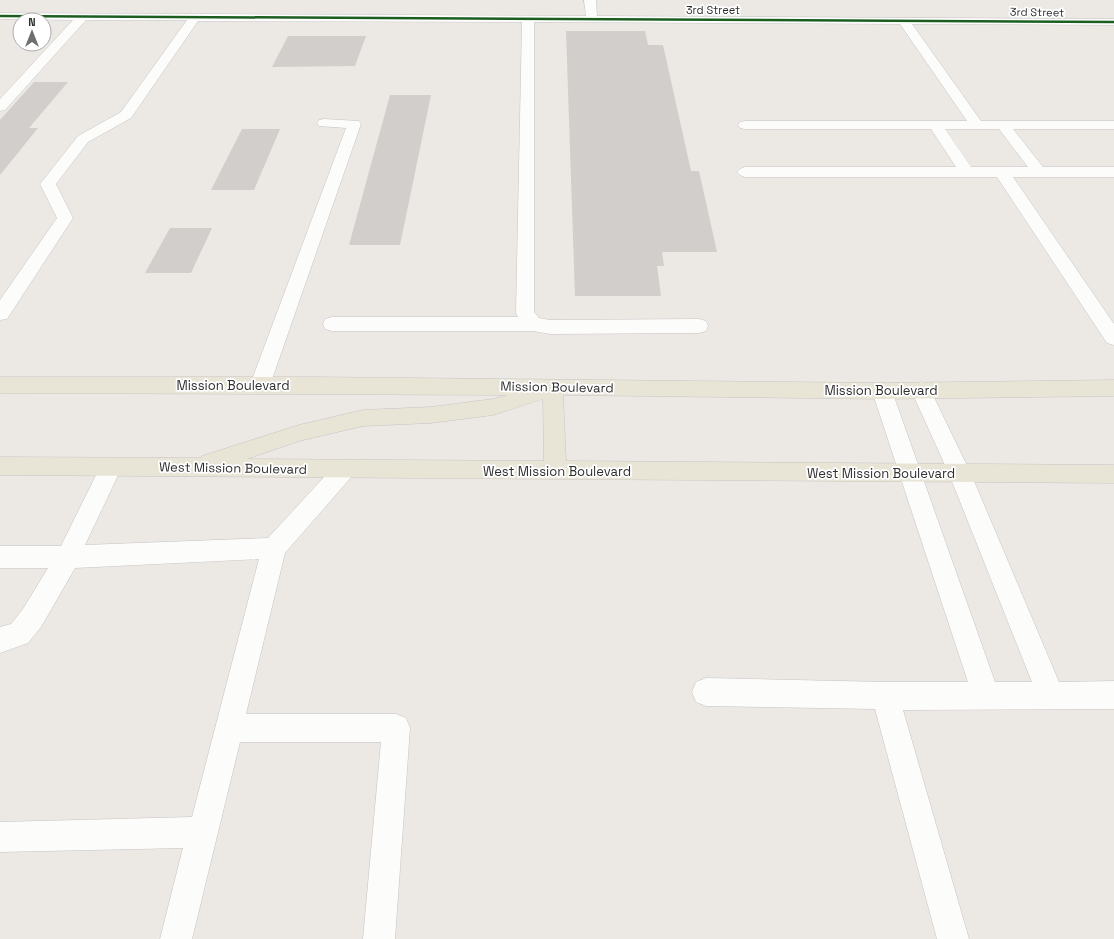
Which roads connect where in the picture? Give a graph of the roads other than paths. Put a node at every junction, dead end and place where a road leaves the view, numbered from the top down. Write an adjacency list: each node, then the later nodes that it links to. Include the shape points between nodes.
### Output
1 (590, 0): 6 (street)
2 (0, 16): 3 (street, 3rd Street)
3 (83, 16): 4 (street, 3rd Street); 9 (street)
4 (195, 17): 5 (street, 3rd Street, via 292,11); 21 (street, via 126,115 83,139 48,184 65,218)
5 (528, 18): 6 (street, 3rd Street); 23 (street, via 524,313)
6 (592, 18): 7 (street, 3rd Street)
7 (903, 20): 8 (street, 3rd Street); 11 (street)
8 (1114, 22)
9 (0, 106)
10 (324, 123): 27 (street, via 354,124)
11 (976, 124): 12 (street); 15 (street)
12 (1002, 124): 13 (street); 19 (street)
13 (1114, 124)
14 (745, 125): 15 (street)
15 (935, 125): 17 (street)
16 (745, 172): 17 (street)
17 (966, 172): 18 (street)
18 (1002, 172): 19 (street); 25 (street)
19 (1039, 172): 20 (street)
20 (1114, 172)
21 (0, 314)
22 (332, 324): 23 (street)
23 (533, 324): 24 (street, via 550,327)
24 (699, 326)
25 (1114, 338)
26 (0, 385): 27 (main road, Mission Boulevard)
27 (260, 385): 28 (main road, Mission Boulevard)
28 (553, 387): 31 (main road, Mission Boulevard); 34 (main road, via 493,407 431,415 363,418 298,433); 36 (main road)
29 (1114, 388): 30 (main road, Mission Boulevard)
30 (921, 390): 31 (main road, Mission Boulevard); 38 (street)
31 (882, 391): 37 (street)
32 (0, 466): 33 (main road, West Mission Boulevard)
33 (111, 467): 34 (main road, West Mission Boulevard); 42 (street)
34 (193, 468): 35 (main road, West Mission Boulevard)
35 (345, 469): 36 (main road, West Mission Boulevard); 40 (street)
36 (555, 471): 37 (main road, West Mission Boulevard)
37 (909, 474): 38 (main road, West Mission Boulevard); 46 (street)
38 (960, 474): 39 (main road, West Mission Boulevard); 45 (street)
39 (1114, 474)
40 (274, 548): 42 (street); 49 (street)
41 (0, 557): 42 (street)
42 (68, 557): 43 (street, via 28,623 18,634)
43 (0, 640)
44 (706, 692): 48 (street)
45 (1051, 694): 46 (street); 47 (street)
46 (986, 695): 48 (street)
47 (1114, 695)
48 (885, 696): 54 (street)
49 (229, 728): 50 (street); 53 (street, via 396,728)
50 (202, 832): 51 (street); 52 (street)
51 (0, 836)
52 (176, 939)
53 (379, 939)
54 (953, 939)

